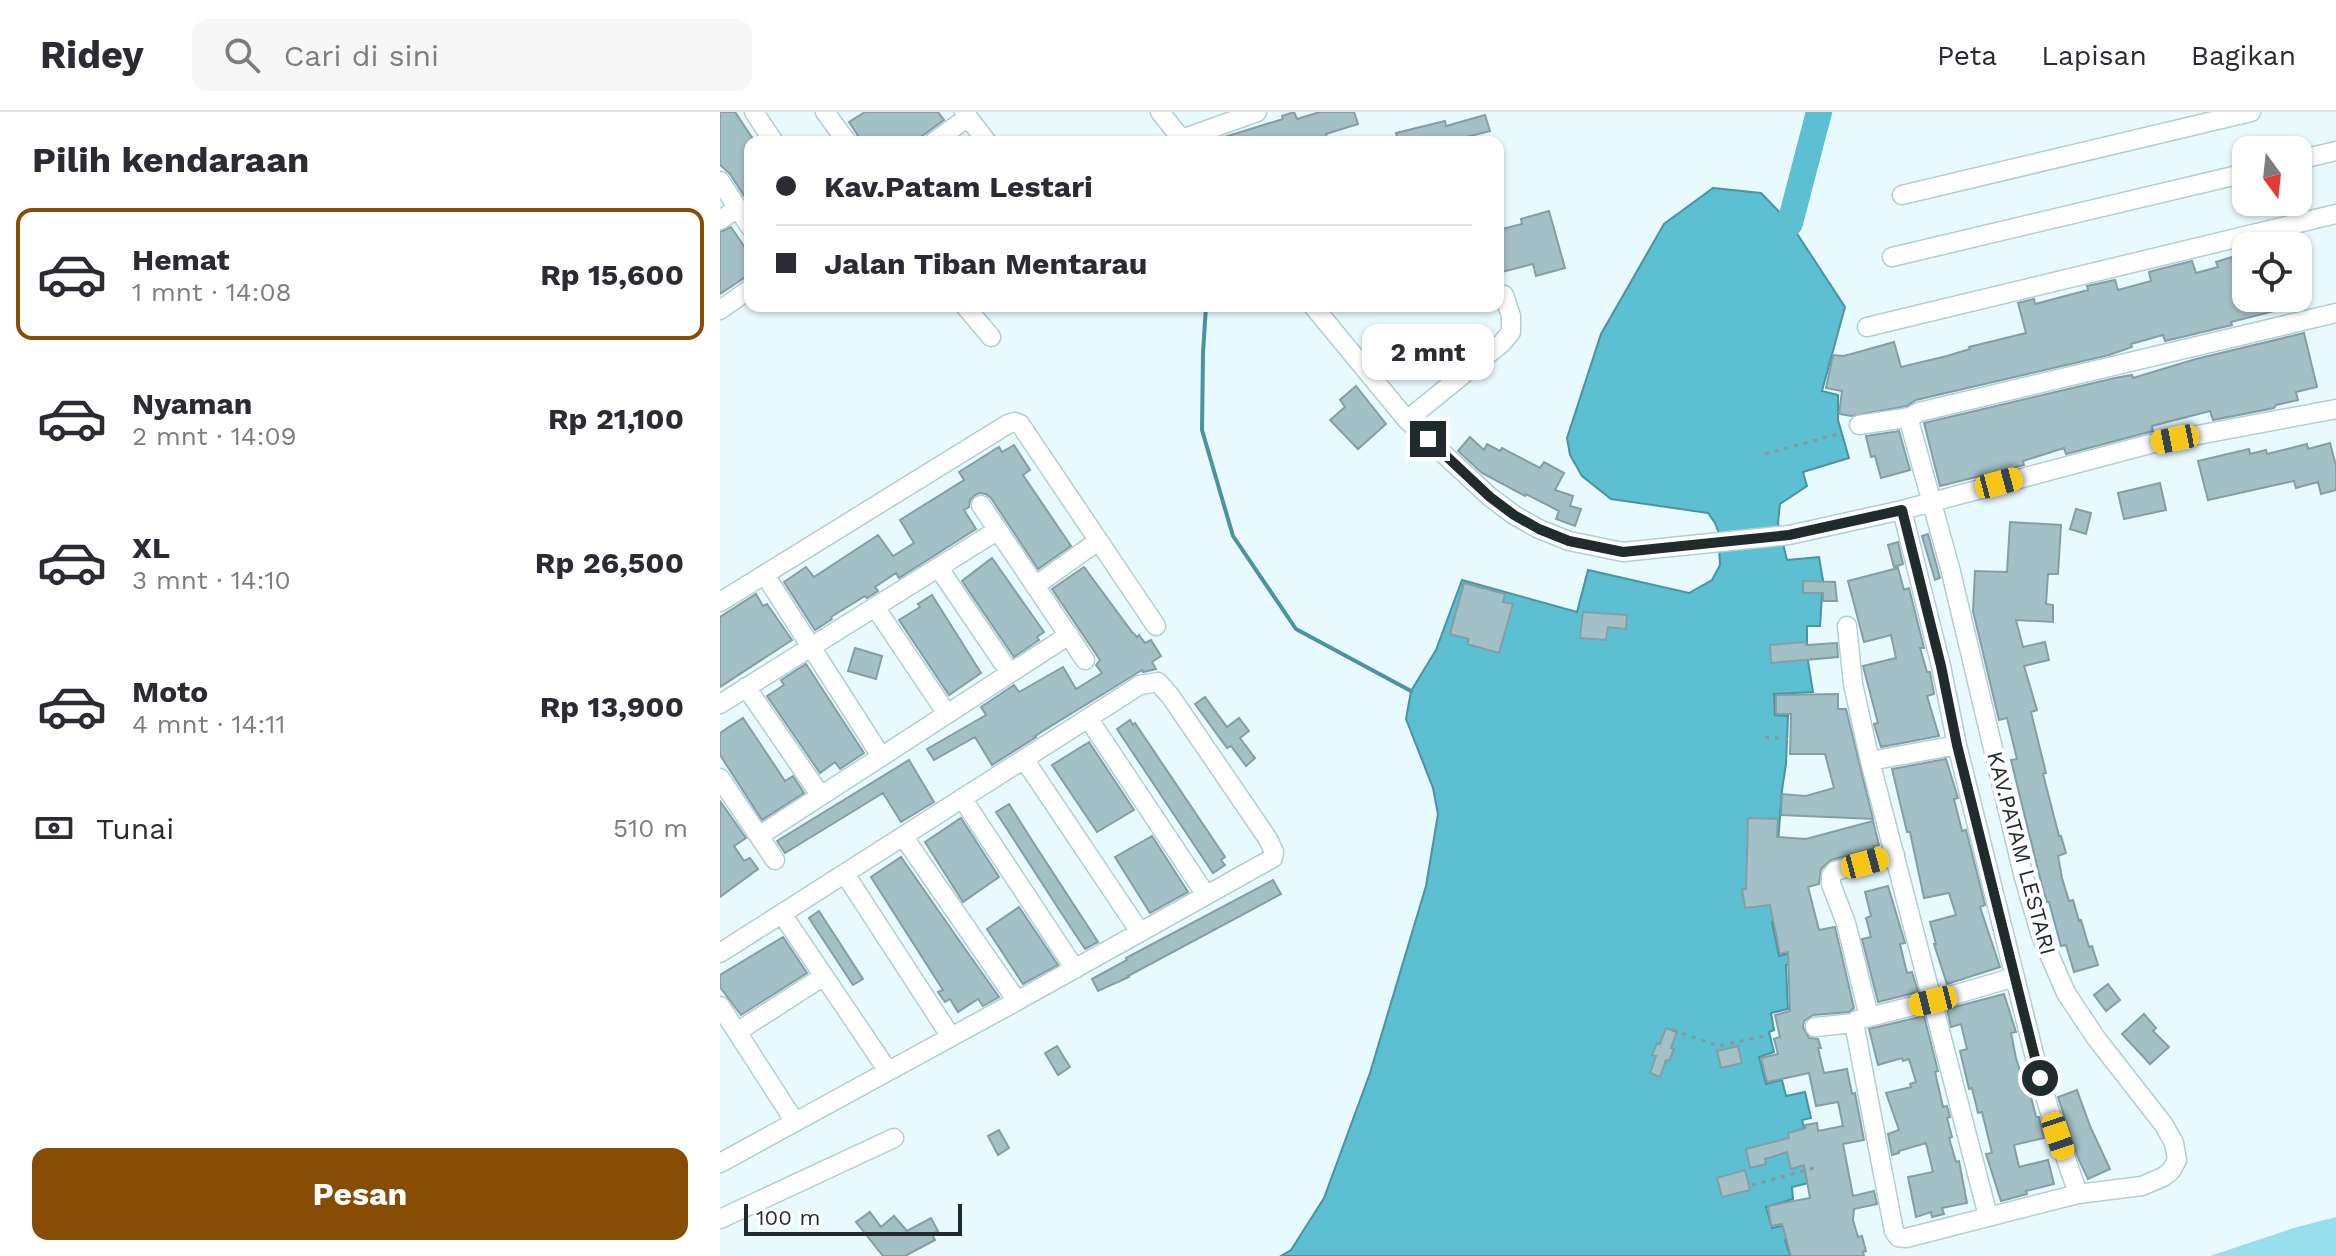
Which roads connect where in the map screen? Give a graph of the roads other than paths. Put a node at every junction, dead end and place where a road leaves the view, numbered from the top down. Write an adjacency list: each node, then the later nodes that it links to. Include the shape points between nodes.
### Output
1 (754, 112): 7 (street)
2 (1160, 112): 11 (street)
3 (2251, 112): 17 (street)
4 (1252, 113): 12 (street)
5 (966, 114): 9 (street); 10 (street)
6 (832, 115): 8 (street)
7 (770, 136)
8 (844, 136)
9 (941, 136)
10 (982, 136)
11 (1179, 136)
12 (1195, 136)
13 (2336, 151): 14 (street)
14 (2312, 157)
15 (2232, 176): 22 (street)
16 (720, 181): 18 (street)
17 (1902, 195)
18 (738, 208): 20 (street); 21 (street)
19 (2336, 214): 29 (street)
20 (744, 218)
21 (720, 220)
22 (1892, 257)
23 (744, 293): 25 (street)
24 (1504, 295): 33 (street, via 1511,332)
25 (720, 310)
26 (970, 312): 30 (street)
27 (1318, 312): 33 (street)
28 (2336, 313): 32 (street)
29 (1867, 327)
30 (991, 337)
31 (2336, 409): 35 (street, via 2150,444)
32 (1911, 417): 34 (street); 35 (street)
33 (1407, 420): 37 (street, via 1514,515 1598,548 1623,552 1789,535)
34 (1850, 429)
35 (1930, 501): 37 (street); 85 (street, KAV.PATAM LESTARI, via 2040,933 2066,993 2164,1125 2177,1152 2171,1171 2153,1182)
36 (981, 505): 38 (street)
37 (1902, 510): 55 (street, KAV.PATAM LESTARI)
38 (998, 530): 40 (street); 42 (street)
39 (1096, 539): 41 (street, via 1015,422); 42 (street); 45 (street)
40 (938, 567): 44 (street); 50 (street)
41 (765, 575): 43 (street); 48 (street)
42 (1033, 583): 47 (street)
43 (720, 602)
44 (875, 607): 48 (street); 53 (street)
45 (1156, 626)
46 (1847, 626): 58 (street)
47 (1069, 635): 49 (street); 50 (street)
48 (811, 647): 51 (street); 56 (street)
49 (1085, 660)
50 (1010, 673): 53 (street)
51 (746, 687): 52 (street); 60 (street)
52 (720, 704)
53 (947, 714): 56 (street)
54 (1088, 718): 57 (street); 67 (street); 67 (street, via 1140,685 1158,682 1268,839 1273,858)
55 (1957, 745): 58 (street); 73 (street, KAV.PATAM LESTARI)
56 (881, 756): 60 (street)
57 (1024, 759): 61 (street); 69 (street)
58 (1870, 761): 64 (street)
59 (720, 778): 62 (street)
60 (821, 796): 62 (street)
61 (962, 798): 63 (street); 71 (street)
62 (759, 836): 65 (street)
63 (903, 836): 66 (street); 74 (street)
64 (1895, 855): 75 (street); 77 (street, via 1831,876 1849,937)
65 (775, 860)
66 (845, 874): 68 (street); 80 (street)
67 (1206, 895): 69 (street)
68 (782, 914): 70 (street); 72 (street)
69 (1140, 932): 71 (street)
70 (720, 953)
71 (1075, 969): 74 (street)
72 (824, 976): 79 (street); 81 (street)
73 (2015, 977): 75 (street); 85 (street, KAV.PATAM LESTARI, via 2048,1106)
74 (1017, 1001): 80 (street)
75 (1933, 1001): 77 (street); 86 (street)
76 (720, 1006): 79 (street)
77 (1862, 1020): 78 (street); 86 (street, KAV.PATAM LESTARI, via 1894,1231 1906,1238)
78 (1815, 1027)
79 (737, 1032): 82 (street)
80 (951, 1037): 81 (street)
81 (888, 1071): 82 (street)
82 (795, 1122): 84 (street)
83 (894, 1138): 87 (street)
84 (723, 1154)
85 (2078, 1194): 86 (street, KAV.PATAM LESTARI)
86 (1988, 1216)
87 (720, 1219)

